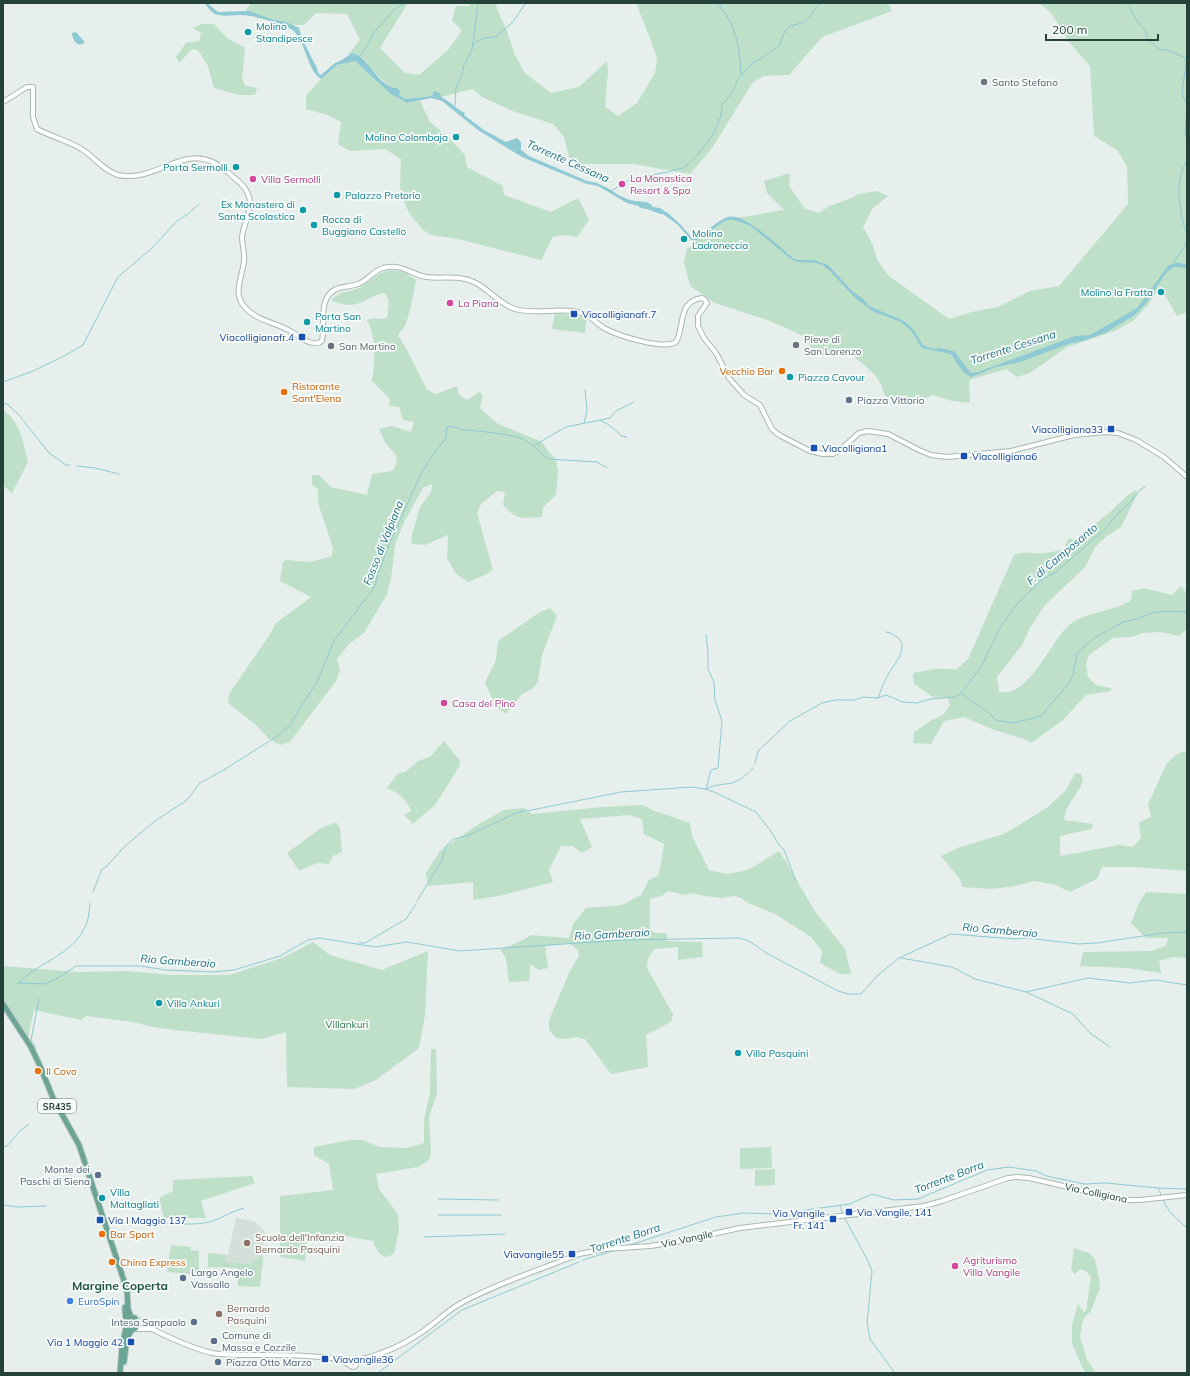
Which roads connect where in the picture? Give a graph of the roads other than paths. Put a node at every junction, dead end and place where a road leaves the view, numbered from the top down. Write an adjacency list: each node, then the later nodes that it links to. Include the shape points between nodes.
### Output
1 (3, 102): 2 (street, via 25,88 33,87 33,117 37,129 79,148 113,173 140,175 198,158 205,158 222,168 244,188 250,202 242,236 244,260 239,286 240,301 256,316 306,341 315,343 322,340 325,302 332,292 338,288 360,284 377,270 392,266 428,277 472,281 515,309 581,314 619,335 662,344 676,342 683,313 694,301 702,298 707,303 698,316 700,332 716,353 732,383 760,405 776,433 806,449 833,454 859,433 868,430 888,434 931,455 947,457 1011,451 1074,435 1106,432 1118,433 1136,440 1164,457)
2 (1187, 477)
3 (3, 1004): 6 (main road, SR435, via 34,1052 53,1098 79,1145)
4 (1029, 1178): 5 (street, Via Colligiana, via 1124,1200); 11 (street, Via Vangile, via 1008,1178 924,1206 740,1228 676,1242 579,1254 477,1294 452,1308 420,1334 353,1363 330,1357 212,1353)
5 (1187, 1194)
6 (125, 1286): 7 (main road); 9 (main road, SR435)
7 (131, 1317): 8 (main road); 9 (main road)
8 (137, 1320): 10 (main road, via 138,1325); 11 (street, Via Vangile)
9 (126, 1324): 10 (main road); 12 (main road, SR435)
10 (133, 1329): 11 (street); 13 (main road, via 127,1338)
11 (152, 1329)
12 (120, 1373)
13 (123, 1373)

